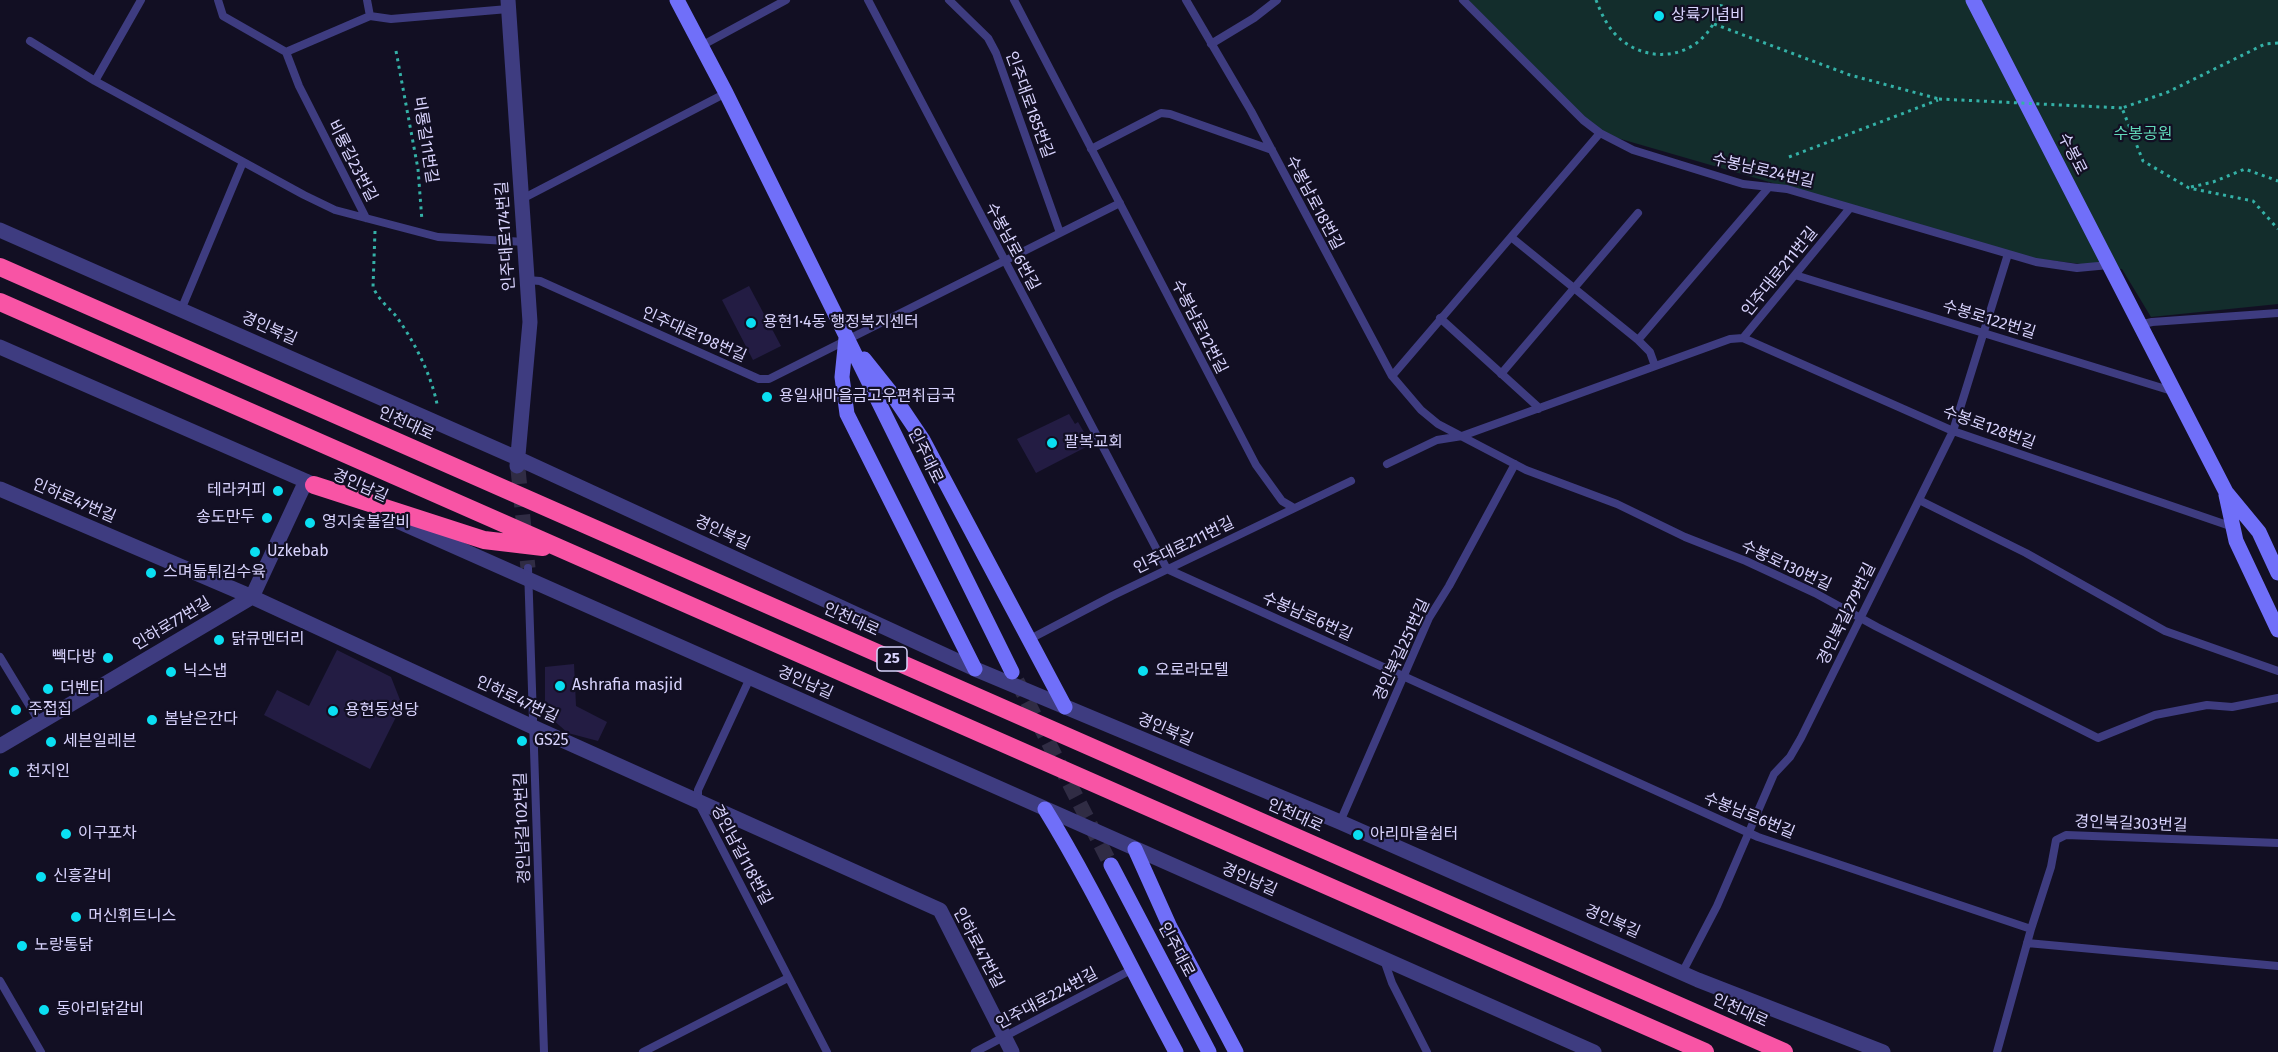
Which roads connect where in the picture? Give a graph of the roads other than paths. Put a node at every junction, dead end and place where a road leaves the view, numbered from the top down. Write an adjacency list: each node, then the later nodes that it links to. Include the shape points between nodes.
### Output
1 (141, 0): 19 (lane)
2 (218, 0): 18 (lane, via 223,16)
3 (367, 0): 14 (lane)
4 (677, 0): 17 (street, 인주대로)
5 (786, 0): 17 (lane)
6 (868, 0): 36 (lane, 수봉남로6번길)
7 (949, 0): 32 (lane, 인주대로185번길, via 988,38 996,53)
8 (1014, 0): 22 (lane, 수봉남로12번길)
9 (1186, 0): 16 (lane, 수봉남로18번길)
10 (1277, 0): 16 (lane)
11 (1463, 0): 21 (lane, 수봉남로24번길)
12 (1973, 0): 37 (street, 수봉로)
13 (508, 4): 14 (lane, via 392,19); 26 (street, 인주대로174번길)
14 (370, 16): 18 (lane)
15 (30, 41): 19 (lane, 비룡길23번길)
16 (1211, 44): 23 (lane, 수봉남로18번길)
17 (701, 46): 20 (street, 인주대로)
18 (286, 52): 30 (lane, 비룡길23번길, via 299,86)
19 (95, 81): 24 (lane, 비룡길23번길)
20 (726, 93): 26 (lane); 48 (street, 인주대로)
21 (1600, 133): 25 (lane, 수봉남로24번길, via 1634,150 1743,184); 33 (lane)
22 (1091, 149): 23 (lane, via 1161,113); 27 (lane, 수봉남로12번길)
23 (1272, 150): 54 (lane, 수봉남로18번길)
24 (243, 162): 30 (lane, 비룡길23번길, via 325,205); 43 (lane)
25 (1769, 187): 28 (lane, 수봉남로24번길); 50 (lane)
26 (522, 199): 34 (street, 인주대로174번길)
27 (1120, 203): 32 (lane, 인주대로198번길); 67 (lane, 수봉남로12번길, via 1256,465 1281,501)
28 (1850, 208): 35 (lane, 수봉남로24번길); 39 (lane, 인주대로211번길)
29 (1638, 213): 41 (lane)
30 (366, 218): 34 (lane, via 438,237)
31 (0, 230): 43 (street, 경인북길)
32 (1060, 233): 36 (lane, 인주대로198번길)
33 (1511, 237): 41 (lane); 45 (lane)
34 (525, 242): 40 (street, 인주대로174번길)
35 (2008, 254): 37 (lane, 수봉남로24번길, via 2078,268); 47 (lane, 경인북길279번길)
36 (1005, 261): 48 (lane, 인주대로198번길); 70 (lane, 수봉남로6번길)
37 (2109, 265): 46 (street, 수봉로)
38 (0, 267): 116 (highway, 인천대로 / 25)
39 (1795, 275): 47 (lane, 수봉로122번길); 49 (lane, 인주대로211번길)
40 (527, 280): 48 (lane, 인주대로198번길, via 540,281 759,379 769,379); 59 (street, 인주대로174번길, via 530,322)
41 (1574, 288): 50 (lane); 53 (lane)
42 (0, 302): 69 (highway, 25)
43 (181, 310): 59 (street, 경인북길, via 441,425)
44 (2278, 313): 46 (lane)
45 (1440, 318): 53 (lane); 54 (lane)
46 (2139, 325): 55 (street, 수봉로)
47 (1984, 333): 55 (lane, 수봉로122번길); 57 (lane, 경인북길279번길)
48 (846, 338): 76 (street, via 892,393 923,440); 78 (street, via 842,377 847,414); 80 (street, 인주대로)
49 (1743, 338): 52 (lane, 인주대로211번길); 57 (lane, 수봉로128번길)
50 (1638, 340): 52 (lane, via 1650,352)
51 (0, 347): 63 (street, 경인남길)
52 (1655, 366): 56 (lane, 인주대로211번길)
53 (1502, 374): 56 (lane)
54 (1392, 376): 58 (lane, 수봉남로18번길, via 1420,410)
55 (2174, 392): 65 (street, 수봉로)
56 (1538, 409): 58 (lane, 인주대로211번길)
57 (1953, 431): 66 (lane, 경인북길279번길); 68 (lane, 수봉로128번길)
58 (1462, 436): 60 (lane, 인주대로211번길, via 1437,440); 61 (lane, 수봉로130번길)
59 (517, 464): 78 (street, 경인북길)
60 (1387, 464)
61 (1515, 464): 74 (lane, 수봉로130번길, via 1746,561); 81 (lane, 경인북길251번길, via 1429,618)
62 (1351, 481): 67 (lane, 인주대로211번길)
63 (310, 483): 69 (highway, via 484,540); 72 (street, 경인남길); 73 (street)
64 (0, 489): 73 (street, 인하로47번길)
65 (2226, 492): 68 (street, 수봉로); 71 (street, 수봉로, via 2259,532)
66 (1919, 500): 74 (lane, 경인북길279번길); 79 (lane, via 2026,553 2165,631)
67 (1294, 508): 70 (lane, 인주대로211번길)
68 (2233, 527): 75 (street, 수봉로)
69 (564, 550): 115 (highway, 25)
70 (1167, 569): 76 (lane, 인주대로211번길); 81 (lane, 수봉남로6번길)
71 (2278, 573)
72 (528, 574): 82 (street, 경인남길); 86 (lane, 경인남길102번길)
73 (252, 597): 85 (street, 인하로77번길); 86 (street, 인하로47번길)
74 (1860, 618): 83 (lane, 수봉로130번길, via 2098,738 2155,715); 91 (lane, 경인북길279번길, via 1796,748 1774,774)
75 (2278, 630)
76 (1030, 639): 84 (street)
77 (0, 657): 85 (lane)
78 (975, 669): 84 (street, 경인북길)
79 (2278, 671)
80 (1012, 672)
81 (1403, 676): 90 (lane, 경인북길251번길); 91 (lane, 수봉남로6번길)
82 (750, 678): 88 (lane, 경인남길118번길, via 698,790); 89 (street, 경인남길)
83 (2278, 698)
84 (1065, 707): 90 (street, 경인북길)
85 (40, 723): 87 (street, 인하로77번길)
86 (533, 728): 88 (street, 인하로47번길); 105 (lane, 경인남길102번길)
87 (0, 746)
88 (698, 802): 101 (lane, 경인남길118번길); 103 (street, 인하로47번길, via 940,910)
89 (1045, 809): 93 (street, 경인남길); 99 (street, via 1069,847)
90 (1340, 822): 100 (street, 경인북길)
91 (1749, 833): 95 (lane, 수봉남로6번길); 100 (lane, 경인북길279번길)
92 (2278, 843): 95 (lane, 경인북길303번길, via 2066,835 2056,840)
93 (1135, 849): 97 (street, 경인남길); 112 (street, via 1170,927)
94 (1111, 865): 111 (street, 인주대로)
95 (2031, 929): 96 (lane, 경인북길303번길)
96 (2027, 943): 98 (lane); 118 (lane, 경인북길303번길)
97 (1383, 959): 113 (lane); 114 (street, 경인남길)
98 (2278, 966)
99 (1131, 970): 103 (lane, 인주대로224번길); 110 (street)
100 (1682, 973): 117 (street, 경인북길)
101 (788, 978): 106 (lane); 107 (lane, 경인남길118번길)
102 (0, 981): 104 (lane)
103 (1004, 1037): 108 (lane, 인주대로224번길); 109 (street, 인하로47번길)
104 (41, 1052)
105 (544, 1052)
106 (643, 1052)
107 (827, 1052)
108 (975, 1052)
109 (1012, 1052)
110 (1176, 1052)
111 (1209, 1052)
112 (1236, 1052)
113 (1427, 1052)
114 (1594, 1052)
115 (1705, 1052)
116 (1785, 1052)
117 (1883, 1052)
118 (1998, 1052)

